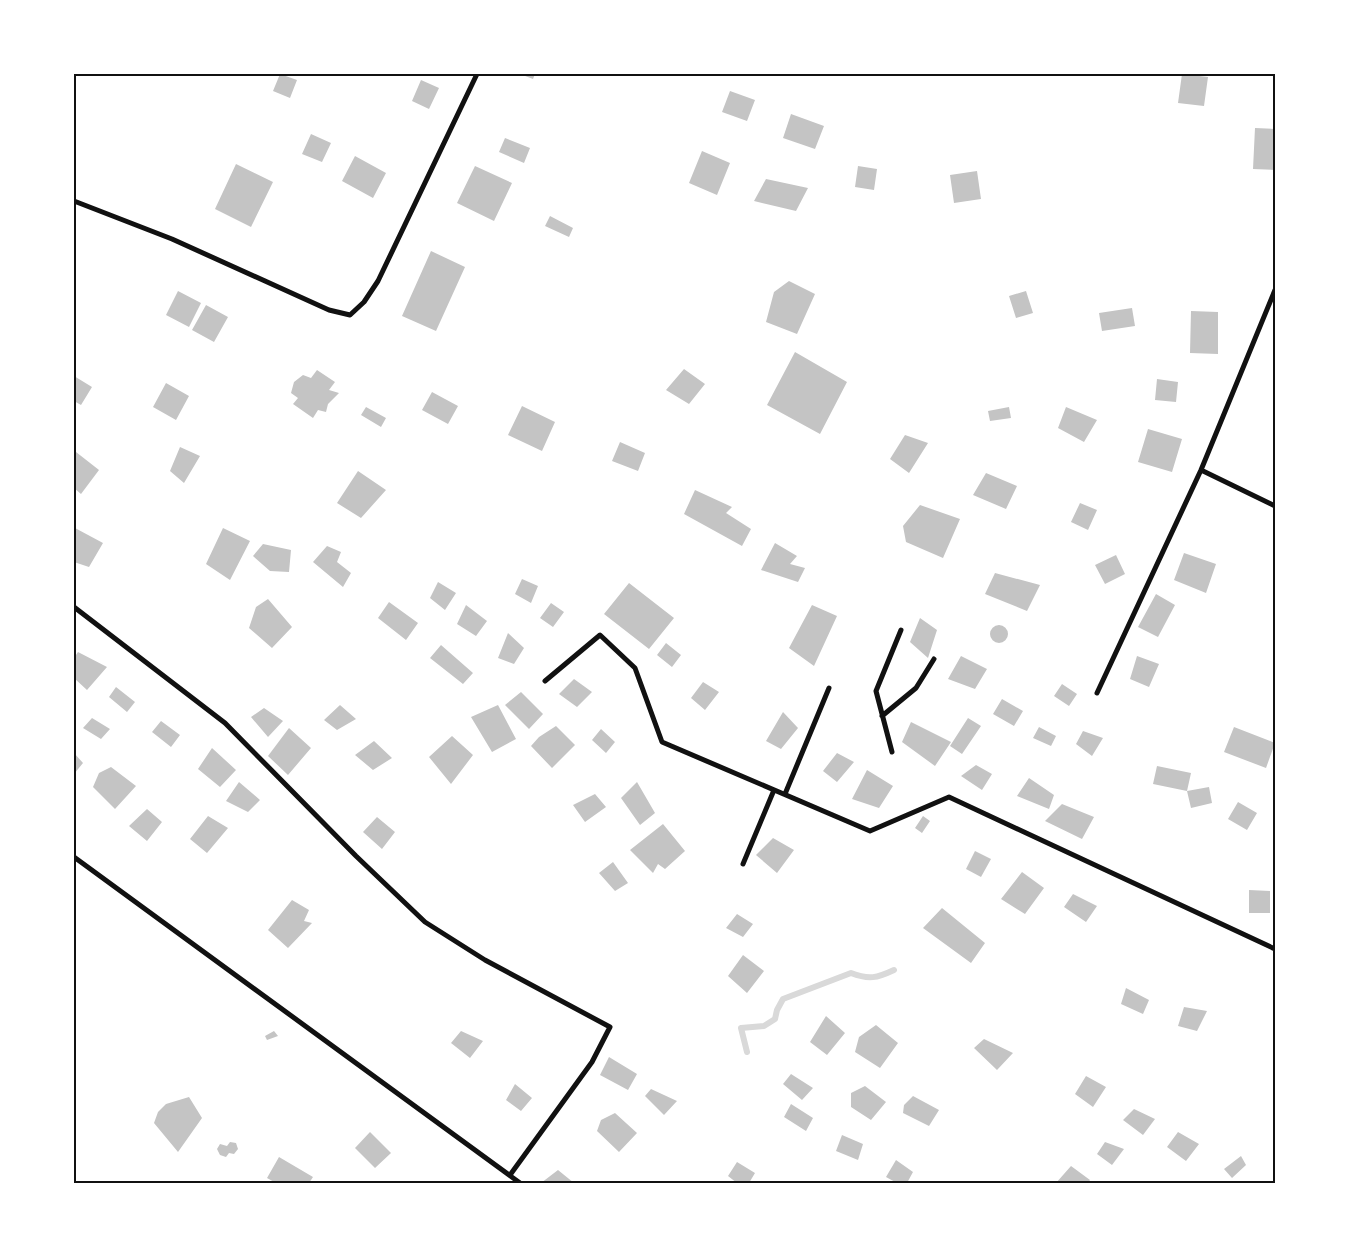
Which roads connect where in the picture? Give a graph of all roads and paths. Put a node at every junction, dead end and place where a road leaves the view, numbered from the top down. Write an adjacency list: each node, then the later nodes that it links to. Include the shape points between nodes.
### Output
1 (477, 74): 2 (street, via 378,281 364,302 350,315 329,310 172,239)
2 (74, 201)
3 (1275, 290): 4 (street)
4 (1201, 470): 5 (street); 11 (street)
5 (1275, 506)
6 (74, 606): 19 (street, via 225,723 425,922 485,960 610,1027 592,1062)
7 (901, 630): 12 (street, via 876,691)
8 (934, 659): 12 (street, via 916,688)
9 (545, 681): 14 (street, via 600,635 636,668 662,742)
10 (829, 688): 15 (street)
11 (1097, 693)
12 (882, 716): 13 (street)
13 (892, 752)
14 (774, 790): 15 (street); 17 (street)
15 (785, 794): 18 (street, via 870,831 950,797)
16 (74, 857): 19 (street)
17 (743, 864)
18 (1275, 950)
19 (510, 1175): 20 (street)
20 (520, 1183)

